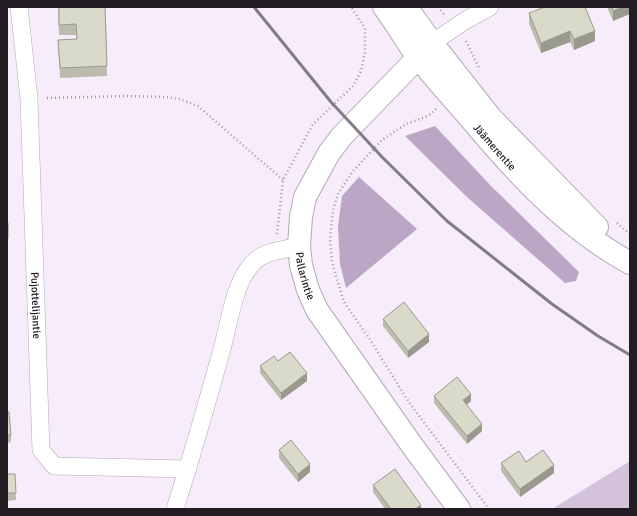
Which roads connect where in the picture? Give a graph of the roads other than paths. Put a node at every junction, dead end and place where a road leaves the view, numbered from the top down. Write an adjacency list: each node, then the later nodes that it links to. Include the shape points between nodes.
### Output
1 (19, 7): 9 (street, Pujottelijantie, via 28,99 41,450 54,466)
2 (384, 7): 5 (main road, Jäämerentie)
3 (406, 7): 5 (main road, Jäämerentie)
4 (490, 7): 5 (street, via 466,20)
5 (425, 50): 6 (main road, Pallarintie, via 342,136 329,153 305,197); 7 (main road, Jäämerentie, via 568,198); 8 (main road, Jäämerentie, via 488,140 528,184 589,236)
6 (299, 246): 9 (street, via 260,256 244,276 236,294); 11 (main road, Pallarintie, via 308,290 317,310 410,444)
7 (630, 255)
8 (630, 263)
9 (188, 469): 10 (street)
10 (175, 509)
11 (459, 509)

